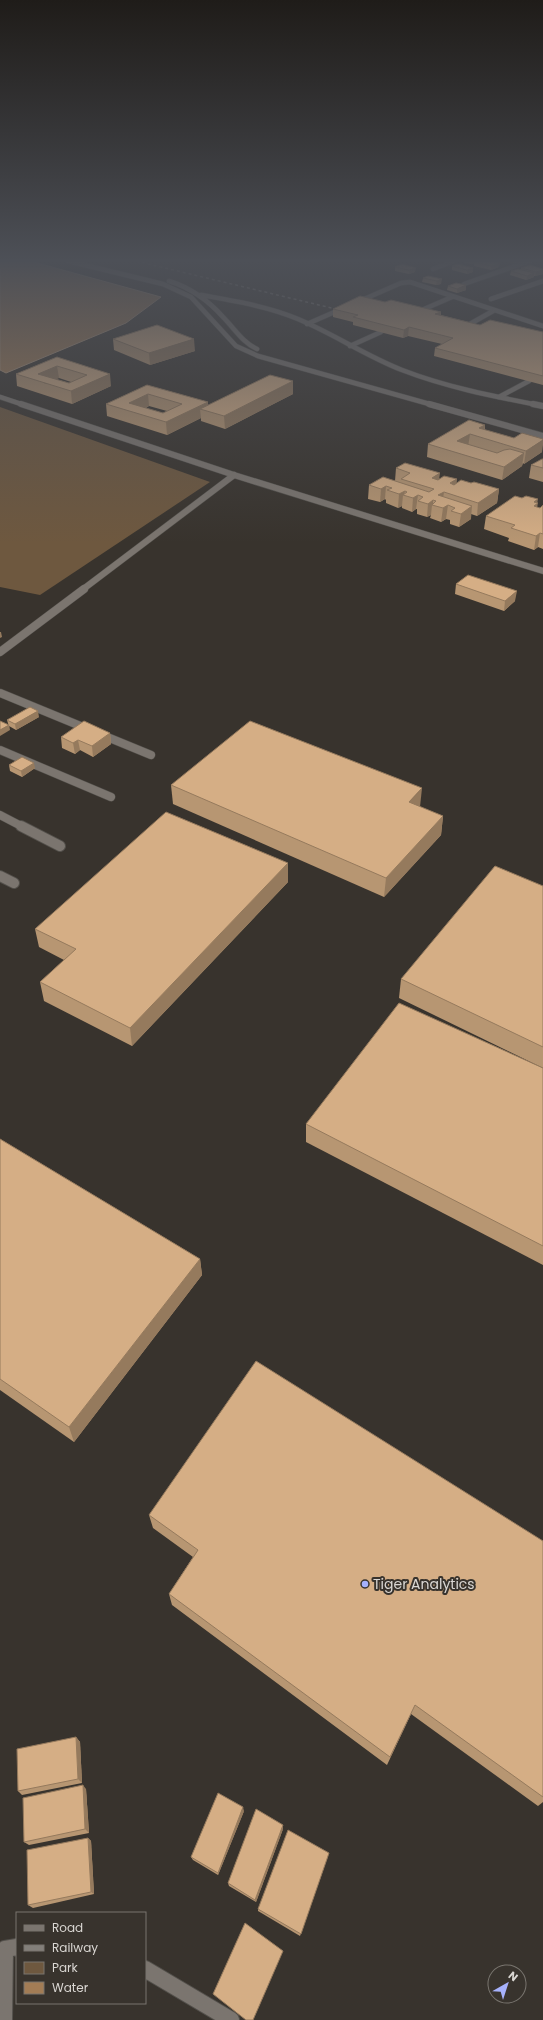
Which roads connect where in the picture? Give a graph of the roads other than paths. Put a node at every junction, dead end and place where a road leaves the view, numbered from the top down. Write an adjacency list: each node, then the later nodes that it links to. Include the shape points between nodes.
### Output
1 (256, 355): 9 (street)
2 (271, 355): 8 (street)
3 (370, 355): 6 (street, via 401,370 469,391)
4 (528, 381): 6 (street)
5 (0, 397): 10 (street)
6 (499, 397): 7 (street)
7 (543, 406)
8 (543, 431)
9 (543, 436)
10 (234, 475): 11 (street); 12 (street)
11 (543, 571)
12 (0, 652)
13 (0, 693): 15 (street)
14 (0, 750): 16 (street)
15 (151, 755)
16 (111, 797)
17 (0, 815): 18 (street)
18 (60, 846)
19 (0, 876): 20 (street)
20 (14, 882)
21 (11, 1948): 23 (street)
22 (146, 1970): 24 (street)
23 (4, 2020)
24 (231, 2020)

